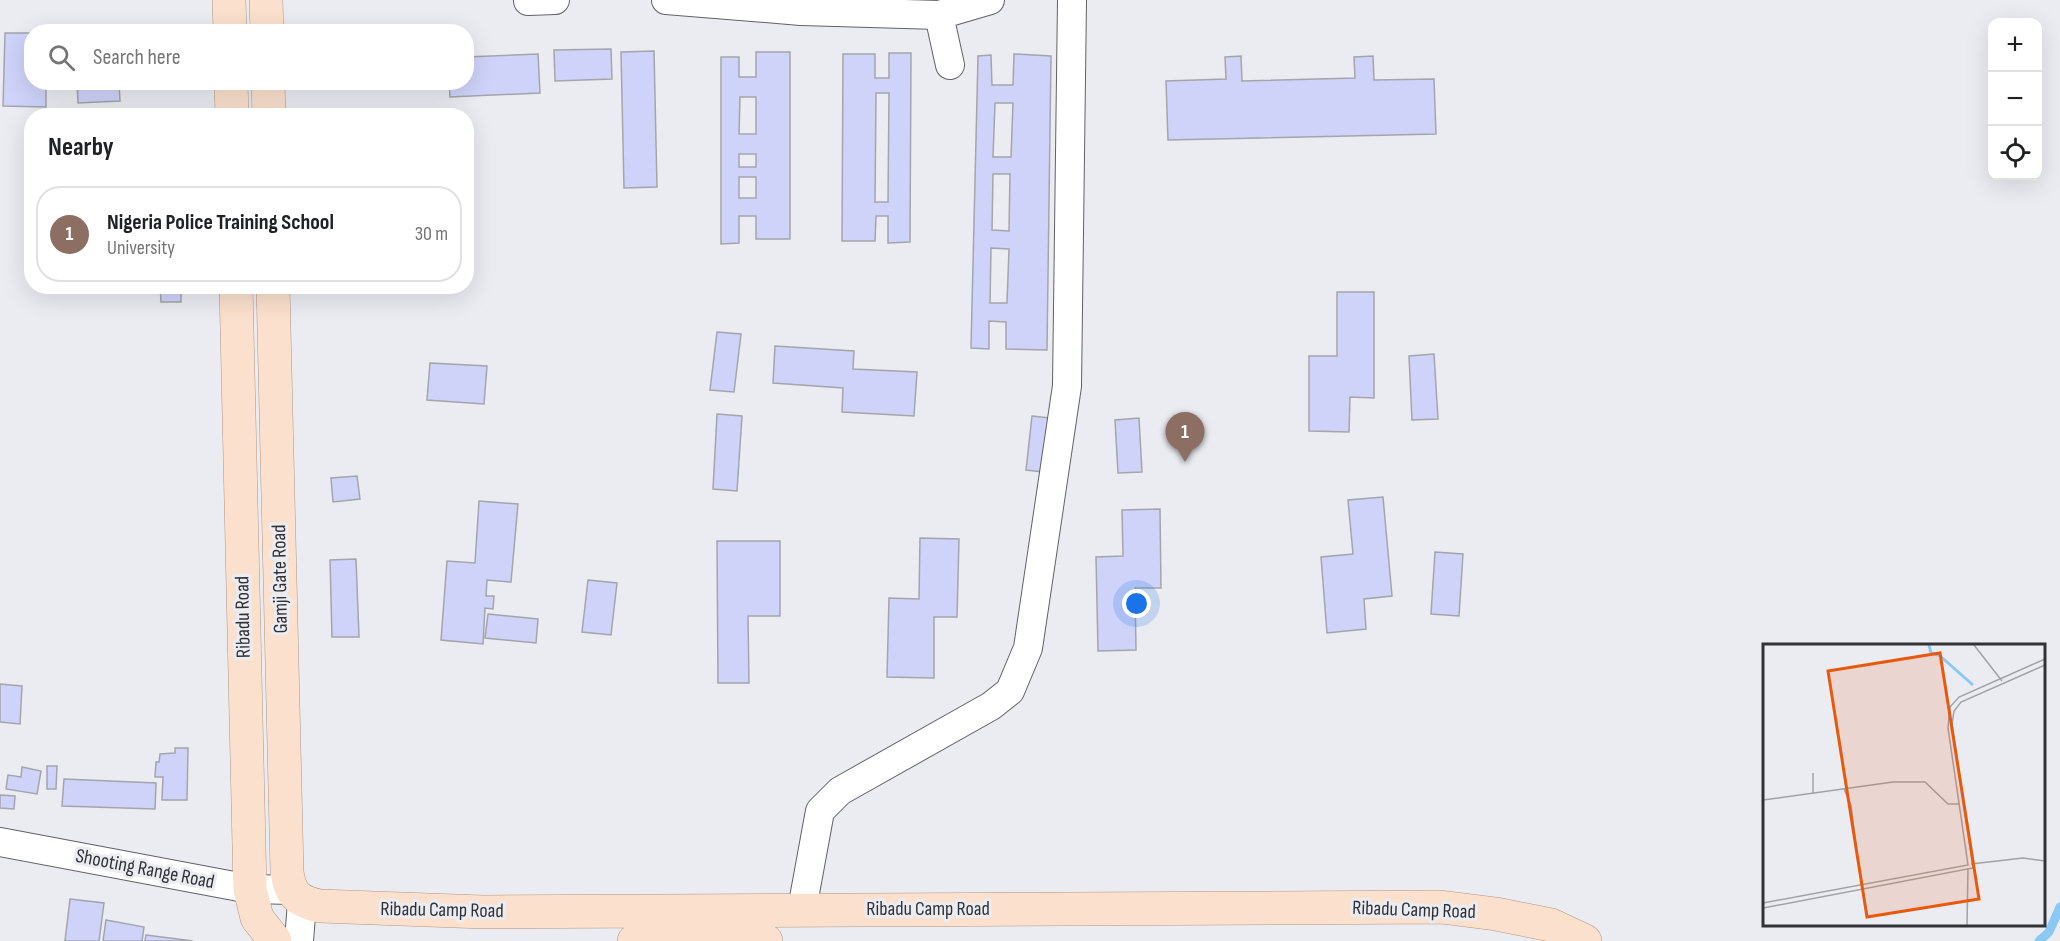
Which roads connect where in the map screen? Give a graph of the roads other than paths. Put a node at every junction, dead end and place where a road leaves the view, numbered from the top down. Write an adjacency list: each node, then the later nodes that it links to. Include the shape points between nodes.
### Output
1 (229, 0): 7 (main road)
2 (266, 0): 8 (main road)
3 (666, 0): 6 (street, via 801,11)
4 (990, 0): 6 (street)
5 (1072, 0): 19 (street, via 1067,386 1028,648 1010,691 992,706 840,791 820,811)
6 (939, 15): 9 (street)
7 (230, 24)
8 (267, 24)
9 (950, 65)
10 (231, 90): 12 (main road)
11 (268, 90): 13 (main road)
12 (232, 108)
13 (269, 108)
14 (236, 294): 18 (main road, Ribadu Road)
15 (273, 294): 17 (main road, Gamji Gate Road)
16 (0, 842): 18 (street, Shooting Range Road)
17 (293, 888): 18 (street, Shooting Range Road); 19 (main road, Ribadu Camp Road, via 320,906 483,912); 21 (street)
18 (250, 889): 20 (main road, Ribadu Road, via 257,918)
19 (802, 909): 24 (main road, Ribadu Camp Road, via 1442,907 1551,925)
20 (275, 941)
21 (299, 941)
22 (634, 941): 23 (main road)
23 (766, 941)
24 (1585, 941)

